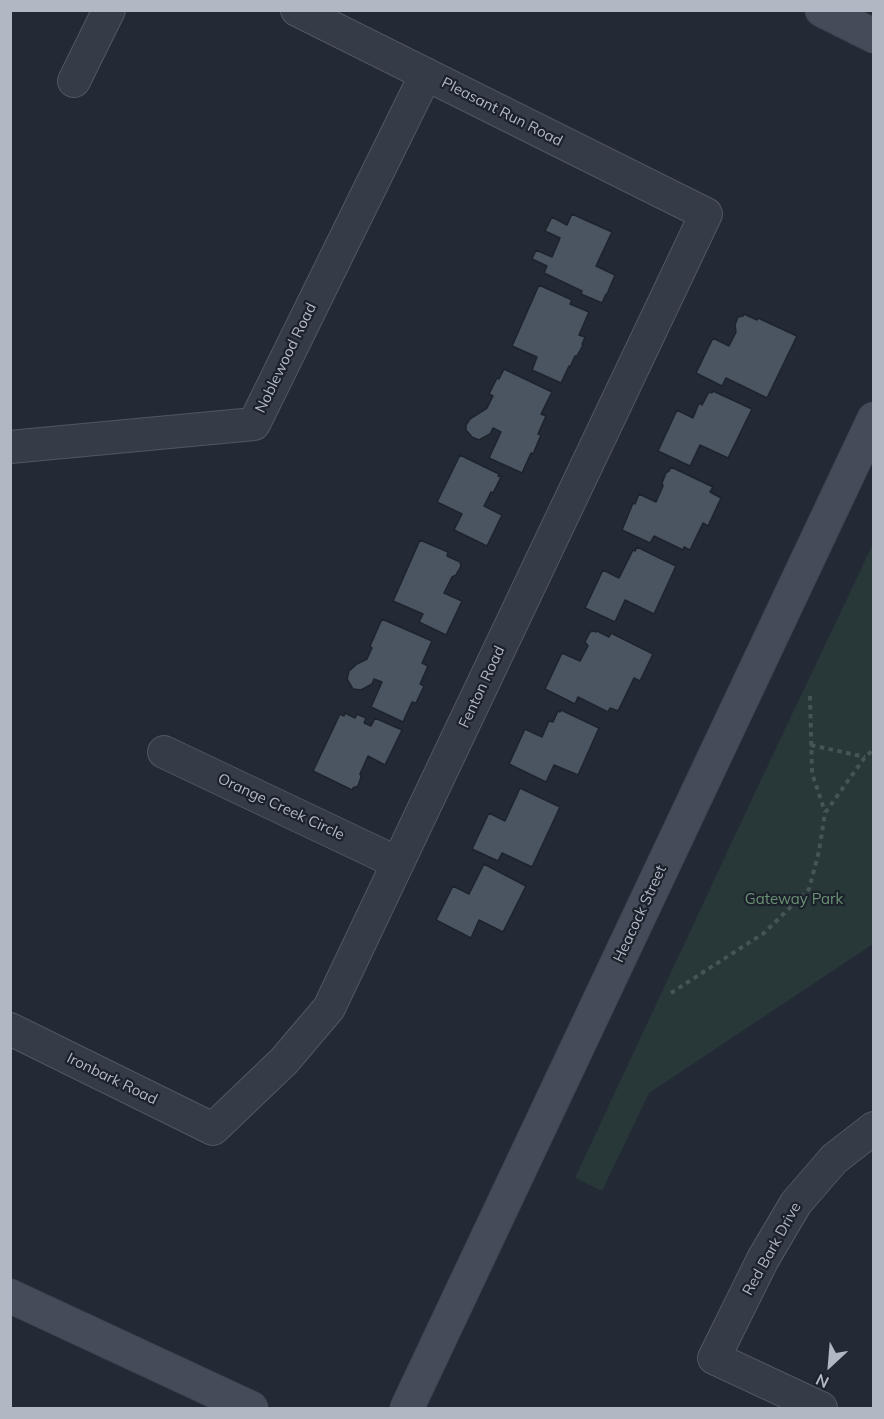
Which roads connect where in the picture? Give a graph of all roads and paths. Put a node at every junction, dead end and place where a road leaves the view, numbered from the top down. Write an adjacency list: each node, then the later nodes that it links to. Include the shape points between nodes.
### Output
1 (109, 10): 6 (street)
2 (297, 10): 5 (street, Pleasant Run Road)
3 (822, 10): 4 (main road)
4 (873, 36)
5 (426, 74): 7 (street, Pleasant Run Road); 9 (street, Noblewood Road, via 254,424)
6 (74, 81)
7 (706, 214): 16 (street, Fenton Road)
8 (873, 419): 23 (main road, Heacock Street)
9 (10, 447)
10 (810, 696): 11 (path)
11 (811, 746): 14 (path); 15 (path, via 812,773)
12 (873, 748): 14 (path)
13 (164, 752): 16 (street, Orange Creek Circle)
14 (865, 757): 15 (path)
15 (825, 813): 17 (path, via 809,889 764,933)
16 (398, 863): 20 (street, Fenton Road, via 329,1008 284,1061)
17 (671, 993)
18 (10, 1029): 20 (street, Ironbark Road)
19 (873, 1128): 24 (street, Red Bark Drive, via 834,1159 796,1203 714,1358)
20 (213, 1129)
21 (10, 1296): 22 (main road)
22 (251, 1408)
23 (407, 1408)
24 (821, 1408)

